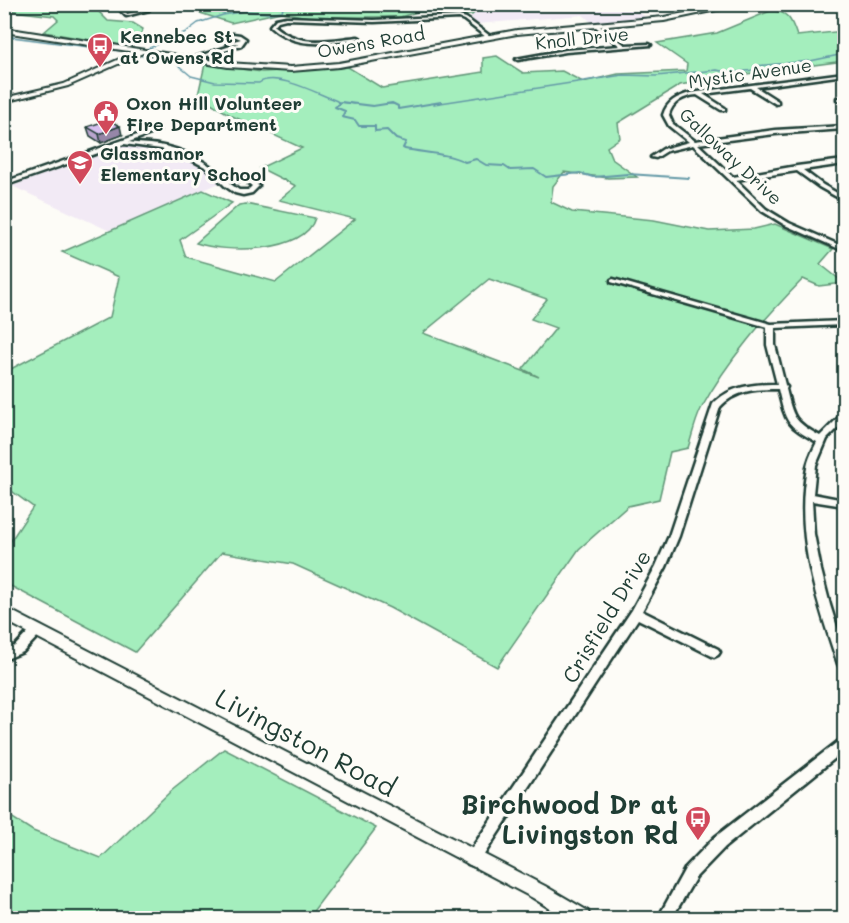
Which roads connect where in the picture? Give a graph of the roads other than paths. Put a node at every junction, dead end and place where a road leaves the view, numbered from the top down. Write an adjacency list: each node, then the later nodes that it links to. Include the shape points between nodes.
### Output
1 (743, 4): 4 (street, Owens Road, via 691,15)
2 (149, 7): 2 (street, via 138,14 126,15 123,11)
3 (412, 20): 5 (street); 7 (street, via 456,17); 8 (street, via 284,18 272,27 294,42)
4 (597, 26): 7 (street, Owens Road); 11 (street)
5 (413, 27)
6 (4, 30): 12 (street, Owens Road)
7 (489, 36): 13 (street, Owens Road, via 320,67 254,68)
8 (358, 38)
9 (242, 41): 13 (street)
10 (649, 45): 11 (street, Knoll Drive)
11 (624, 47): 14 (street, Knoll Drive)
12 (141, 52): 13 (street, Owens Road); 18 (street, via 66,85)
13 (192, 59)
14 (518, 59)
15 (844, 74): 16 (street, Mystic Avenue)
16 (751, 86): 17 (street, Mystic Avenue); 19 (street)
17 (698, 93): 20 (street); 21 (street, Mystic Avenue, via 681,97)
18 (4, 100)
19 (776, 102)
20 (723, 109)
21 (666, 112): 25 (street, Galloway Drive, via 671,125)
22 (844, 127): 25 (street)
23 (157, 130): 24 (street)
24 (124, 142): 30 (street, via 161,147 193,159 211,168); 31 (street)
25 (694, 143): 26 (street, via 668,148); 29 (street, Galloway Drive)
26 (654, 157)
27 (844, 162): 28 (street)
28 (797, 168): 29 (street); 32 (street)
29 (732, 179): 33 (street, Galloway Drive, via 775,217)
30 (225, 182): 30 (street, via 242,194 256,186 245,178)
31 (4, 184)
32 (844, 199)
33 (844, 249)
34 (613, 281): 36 (street)
35 (844, 323): 36 (street)
36 (771, 326): 37 (street, via 771,345)
37 (783, 387): 39 (street, via 791,420); 43 (street, Crisfield Drive, via 738,390 716,406 674,536)
38 (844, 417): 39 (street)
39 (820, 440): 40 (street)
40 (808, 497): 41 (street); 47 (street, via 816,572)
41 (844, 503)
42 (4, 613): 44 (street, Livingston Road)
43 (636, 613): 45 (street); 49 (street, Crisfield Drive)
44 (37, 630): 46 (street, via 19,649); 49 (street, Livingston Road)
45 (714, 652)
46 (4, 655)
47 (844, 664)
48 (844, 744): 51 (street, via 720,842 691,872)
49 (473, 859): 50 (street, Livingston Road)
50 (581, 918)
51 (665, 918)

